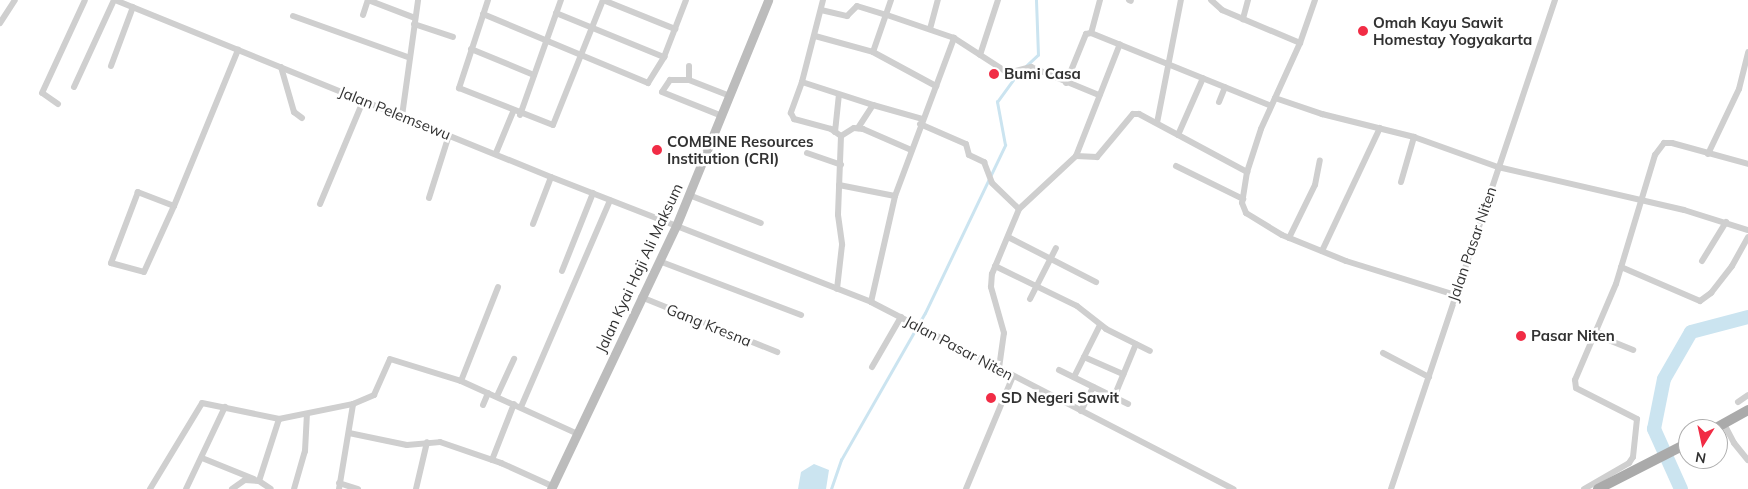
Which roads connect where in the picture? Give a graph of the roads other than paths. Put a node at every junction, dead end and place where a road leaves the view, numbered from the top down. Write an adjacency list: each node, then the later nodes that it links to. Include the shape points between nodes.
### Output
1 (15, 0): 30 (street)
2 (86, 0): 68 (street, via 42,93)
3 (115, 0): 21 (street, Jalan Pelemsewu); 60 (street)
4 (368, 0): 25 (street); 29 (street)
5 (418, 0): 29 (street)
6 (488, 0): 23 (street)
7 (561, 0): 24 (street)
8 (603, 0): 31 (street); 32 (street)
9 (685, 0): 32 (street)
10 (768, 0): 62 (street, Jalan Kyai Haji Ali Maksum)
11 (823, 0): 22 (street)
12 (891, 0): 26 (street)
13 (938, 0): 33 (street)
14 (998, 0): 46 (street)
15 (1100, 0): 34 (street)
16 (1181, 0): 49 (street)
17 (1211, 0): 28 (street, via 1222,10)
18 (1248, 0): 28 (street)
19 (1315, 0): 40 (street)
20 (1554, 0): 93 (street, Jalan Pasar Niten)
21 (133, 7): 42 (street, Jalan Pelemsewu); 50 (street)
22 (821, 10): 26 (street, via 847,16 857,6); 35 (street)
23 (483, 14): 38 (street); 41 (street)
24 (556, 14): 31 (street); 38 (street)
25 (363, 15)
26 (887, 15): 33 (street); 43 (street)
27 (293, 16): 48 (street)
28 (1243, 19): 40 (street)
29 (414, 21): 36 (street); 48 (street)
30 (0, 23)
31 (593, 28): 45 (street); 47 (street)
32 (675, 29): 47 (street)
33 (930, 29): 37 (street)
34 (1091, 33): 39 (street); 58 (street, via 1086,34)
35 (815, 36): 43 (street); 57 (street)
36 (453, 37)
37 (954, 38): 46 (street); 59 (street)
38 (547, 39): 45 (street); 54 (street)
39 (1120, 44): 49 (street); 64 (street)
40 (1300, 44): 65 (street)
41 (471, 49): 54 (street); 71 (street, via 459,88)
42 (238, 50): 52 (street, Jalan Pelemsewu); 106 (street)
43 (873, 52): 59 (street)
44 (1748, 52): 53 (street)
45 (583, 54): 47 (street, via 648,83); 72 (street, via 556,124)
46 (980, 55): 58 (street, via 1008,73 1031,68)
47 (664, 57)
48 (410, 58): 73 (street)
49 (1169, 64): 55 (street); 77 (street)
50 (111, 66)
51 (689, 66): 56 (street)
52 (281, 67): 66 (street, Jalan Pelemsewu); 75 (street, via 294,112)
53 (1746, 71): 87 (street, via 1732,108)
54 (534, 75): 72 (street)
55 (1203, 78): 61 (street); 82 (street)
56 (690, 80): 62 (street); 74 (street, via 670,80 662,92)
57 (802, 82): 63 (street); 80 (street, via 791,117)
58 (1066, 83): 64 (street)
59 (936, 86): 76 (street)
60 (74, 87)
61 (1225, 88): 67 (street); 70 (street)
62 (730, 96): 74 (street, Jalan Kyai Haji Ali Maksum)
63 (840, 96): 69 (street); 80 (street)
64 (1099, 96): 88 (street)
65 (1275, 98): 70 (street); 79 (street)
66 (364, 101): 73 (street, Jalan Pelemsewu); 105 (street)
67 (1219, 102)
68 (58, 104)
69 (873, 105): 76 (street); 78 (street)
70 (1269, 105): 94 (street)
71 (513, 112): 72 (street); 85 (street)
72 (520, 115)
73 (402, 116): 81 (street, Jalan Pelemsewu)
74 (722, 116): 99 (street, Jalan Kyai Haji Ali Maksum)
75 (302, 118)
76 (921, 121): 84 (street); 107 (street, via 965,142 969,155 984,162 992,183)
77 (1157, 123): 82 (street); 88 (street, via 1134,114 1097,157)
78 (858, 128): 80 (street); 84 (street)
79 (1380, 128): 83 (street); 117 (street)
80 (838, 134): 91 (street)
81 (449, 135): 85 (street, Jalan Pelemsewu); 101 (street)
82 (1178, 135): 94 (street)
83 (1414, 137): 93 (street); 96 (street)
84 (911, 150): 100 (street)
85 (496, 153): 95 (street, Jalan Pelemsewu)
86 (807, 153): 91 (street)
87 (1708, 154): 90 (street); 104 (street, via 1664,143 1655,155)
88 (1076, 156): 107 (street)
89 (1320, 160): 115 (street, via 1315,185)
90 (1748, 164)
91 (841, 165): 97 (street)
92 (1176, 166): 102 (street)
93 (1498, 167): 104 (street); 128 (street, Jalan Pasar Niten, via 1472,254)
94 (1247, 172): 102 (street)
95 (550, 177): 98 (street, Jalan Pelemsewu); 110 (street)
96 (1401, 182)
97 (839, 185): 100 (street); 127 (street, via 842,245)
98 (593, 193): 103 (street, Jalan Pelemsewu); 123 (street)
99 (689, 195): 109 (street); 111 (street, Jalan Kyai Haji Ali Maksum)
100 (895, 196): 131 (street)
101 (429, 198)
102 (1243, 199): 115 (street, via 1246,213 1254,220)
103 (610, 200): 111 (street, Jalan Pelemsewu); 162 (street)
104 (1642, 200): 108 (street); 122 (street)
105 (320, 204)
106 (174, 206): 106 (street, via 143,273 110,261 138,192)
107 (1019, 209): 113 (street)
108 (1726, 222): 112 (street); 120 (street)
109 (761, 223)
110 (533, 224)
111 (676, 226): 119 (street, Jalan Kyai Haji Ali Maksum); 127 (street, Jalan Pasar Niten)
112 (1748, 230)
113 (1008, 236): 118 (street); 121 (street)
114 (1748, 237): 122 (street, via 1732,266 1711,293 1700,301)
115 (1289, 238): 117 (street)
116 (1056, 248): 118 (street)
117 (1322, 251): 128 (street)
118 (1050, 259): 124 (street); 125 (street)
119 (659, 261): 129 (street, Jalan Kyai Haji Ali Maksum); 132 (street)
120 (1702, 261)
121 (995, 266): 125 (street); 144 (street, via 991,284 1005,340)
122 (1621, 267): 135 (street)
123 (562, 271)
124 (1096, 282)
125 (1037, 286): 130 (street); 134 (street, via 1081,308)
126 (498, 287): 150 (street)
127 (837, 289): 131 (street, Jalan Pasar Niten)
128 (1455, 295): 149 (street, Jalan Pasar Niten)
129 (640, 297): 139 (street, Gang Kresna); 170 (street, Jalan Kyai Haji Ali Maksum)
130 (1030, 299)
131 (871, 302): 133 (street, Jalan Pasar Niten)
132 (801, 315)
133 (901, 317): 143 (street); 144 (street, Jalan Pasar Niten)
134 (1100, 325): 136 (street); 141 (street)
135 (1596, 332): 137 (street, via 1612,337 1611,341); 189 (street, via 1575,384 1631,414 1639,422 1632,459)
136 (1136, 344): 138 (street); 146 (street)
137 (1633, 350)
138 (1150, 351)
139 (778, 352)
140 (1383, 353): 149 (street)
141 (1084, 356): 146 (street); 148 (street)
142 (514, 359): 154 (street)
143 (872, 367)
144 (998, 368): 147 (street, Jalan Pasar Niten)
145 (1059, 370): 148 (street)
146 (1124, 374): 155 (street)
147 (1013, 376): 164 (street, Jalan Pasar Niten); 186 (street)
148 (1074, 377): 151 (street)
149 (1429, 377): 188 (street, Jalan Pasar Niten)
150 (461, 381): 152 (street); 157 (street, via 390,359 374,395)
151 (1093, 387): 155 (street); 164 (street)
152 (488, 393): 154 (street); 160 (street)
153 (1748, 395): 156 (street)
154 (497, 396): 158 (street)
155 (1114, 397): 159 (street)
156 (1738, 402)
157 (353, 404): 165 (street); 169 (street)
158 (514, 404): 162 (street); 174 (street)
159 (1128, 404)
160 (484, 405)
161 (224, 407): 166 (street); 173 (street, via 204,447); 180 (street, via 208,402 196,408)
162 (521, 408): 170 (street)
163 (1748, 410): 167 (main road)
164 (1081, 411): 187 (street, Jalan Pasar Niten)
165 (307, 414): 166 (street); 184 (street, via 305,451)
166 (279, 419): 176 (street)
167 (1728, 425)
168 (1728, 432): 175 (street)
169 (348, 433): 171 (street, via 407,445); 177 (street)
170 (578, 434): 178 (street, Jalan Kyai Haji Ali Maksum)
171 (427, 442): 174 (street, via 440,442); 179 (street)
172 (1678, 449): 190 (main road)
173 (202, 458): 176 (street); 181 (street)
174 (492, 460): 178 (street)
175 (1748, 460)
176 (257, 480): 182 (street, via 245,480); 183 (street)
177 (339, 486): 185 (street)
178 (551, 487)
179 (419, 488)
180 (150, 489)
181 (186, 489)
182 (232, 489)
183 (271, 489)
184 (294, 489)
185 (358, 489)
186 (966, 489)
187 (1234, 489)
188 (1391, 489)
189 (1584, 489)
190 (1598, 489)

